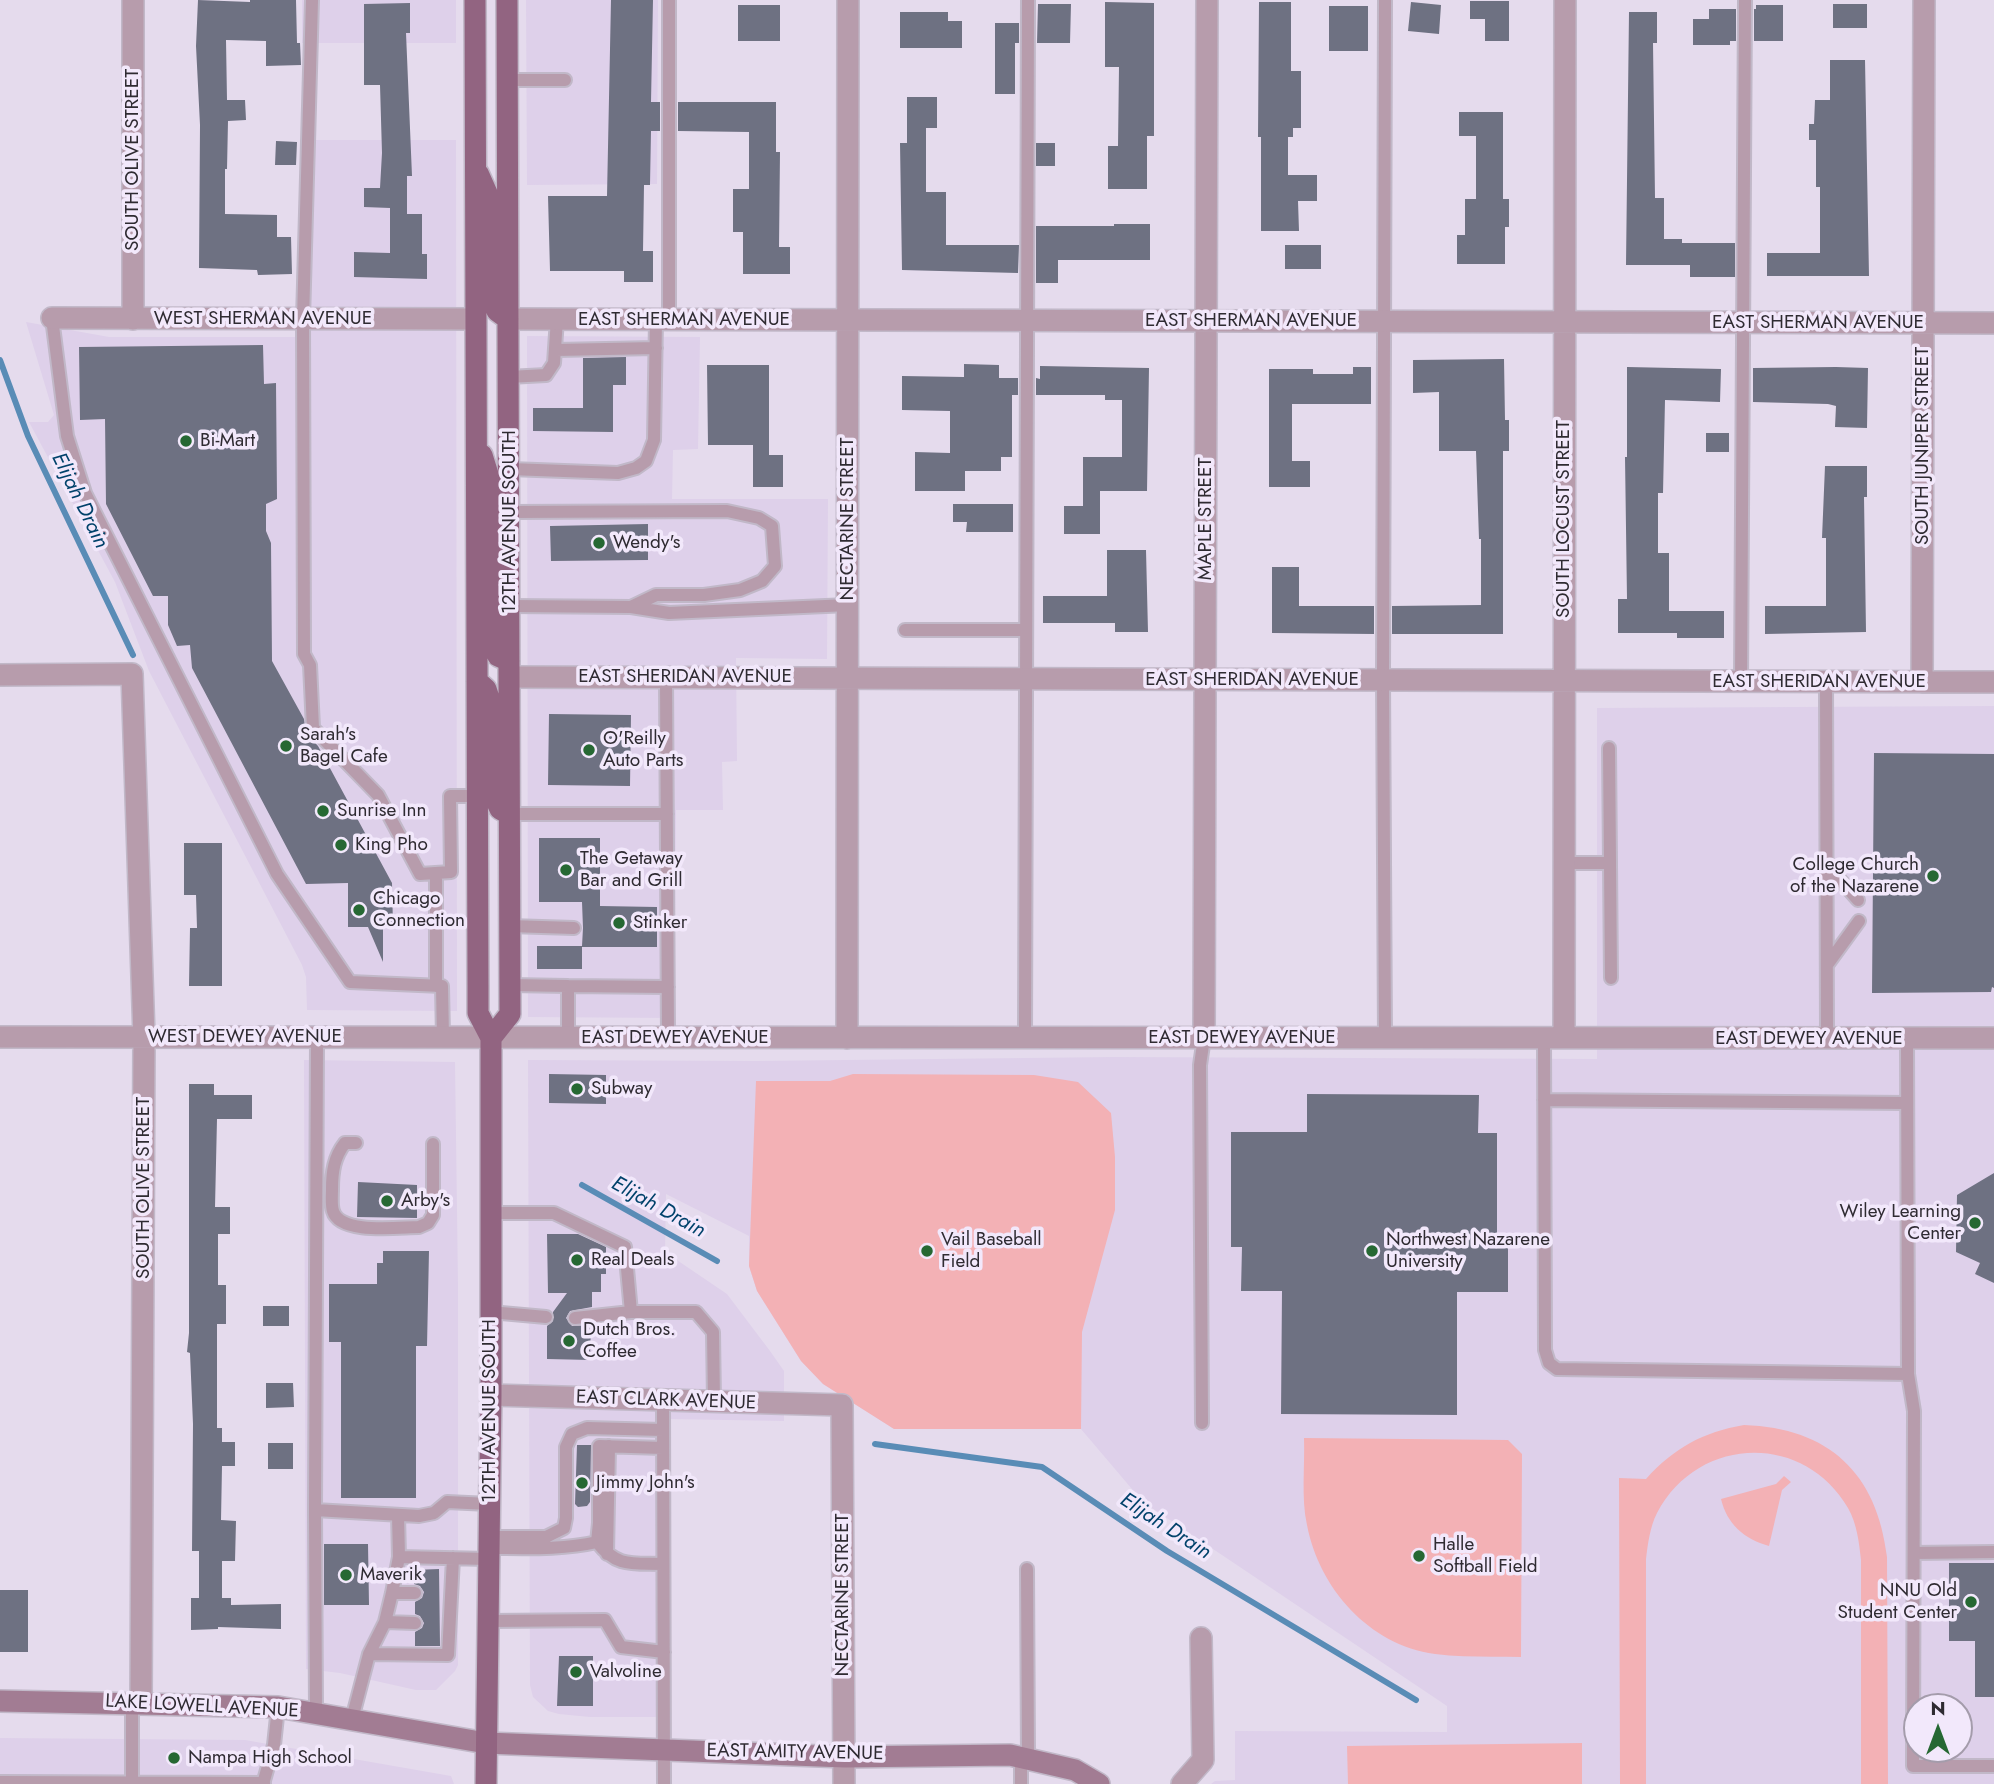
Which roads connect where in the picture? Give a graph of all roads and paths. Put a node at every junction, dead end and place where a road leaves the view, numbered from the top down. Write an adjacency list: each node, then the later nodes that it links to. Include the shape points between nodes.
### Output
1 (133, 0): 17 (street, SOUTH OLIVE STREET)
2 (312, 0): 18 (lane)
3 (475, 0): 15 (main road, 12TH AVENUE SOUTH)
4 (507, 0): 13 (main road, 12TH AVENUE SOUTH)
5 (669, 0): 22 (lane)
6 (848, 0): 23 (street, NECTARINE STREET)
7 (1028, 0): 24 (lane)
8 (1207, 0): 25 (street, MAPLE STREET)
9 (1385, 0): 26 (lane)
10 (1565, 0): 27 (street, SOUTH LOCUST STREET)
11 (1745, 0): 28 (lane)
12 (1924, 0): 29 (street, SOUTH JUNIPER STREET)
13 (507, 80): 14 (lane); 20 (main road, 12TH AVENUE SOUTH)
14 (565, 80)
15 (474, 165): 19 (main road, 12TH AVENUE SOUTH); 20 (main road, via 491,202 492,299 497,311)
16 (52, 318): 17 (street, WEST SHERMAN AVENUE); 70 (lane, via 67,436 85,493 277,874 351,982)
17 (133, 319): 18 (street, WEST SHERMAN AVENUE)
18 (303, 319): 19 (street, WEST SHERMAN AVENUE); 62 (lane, via 304,654 310,665 313,728 378,795 420,874)
19 (475, 319): 34 (main road, 12TH AVENUE SOUTH)
20 (508, 319): 21 (street, EAST SHERMAN AVENUE); 33 (main road, 12TH AVENUE SOUTH)
21 (557, 319): 22 (street, EAST SHERMAN AVENUE); 32 (lane)
22 (662, 320): 23 (street, EAST SHERMAN AVENUE); 31 (lane)
23 (848, 320): 24 (street, EAST SHERMAN AVENUE); 37 (street, NECTARINE STREET)
24 (1027, 321): 25 (street, EAST SHERMAN AVENUE); 41 (lane)
25 (1207, 321): 26 (street, EAST SHERMAN AVENUE); 47 (street, MAPLE STREET)
26 (1385, 322): 27 (street, EAST SHERMAN AVENUE); 48 (lane)
27 (1564, 322): 28 (street, EAST SHERMAN AVENUE); 50 (street, SOUTH LOCUST STREET)
28 (1744, 323): 29 (street, EAST SHERMAN AVENUE); 51 (lane)
29 (1923, 323): 30 (street, EAST SHERMAN AVENUE); 53 (street, SOUTH JUNIPER STREET)
30 (1994, 323)
31 (656, 348): 32 (lane); 35 (lane, via 654,440 646,461 618,472)
32 (556, 350): 33 (lane, via 546,375)
33 (509, 377): 35 (main road, 12TH AVENUE SOUTH)
34 (476, 437): 42 (main road, via 491,484 492,643); 49 (main road, 12TH AVENUE SOUTH)
35 (510, 469): 36 (main road, 12TH AVENUE SOUTH)
36 (510, 512): 38 (main road, 12TH AVENUE SOUTH); 39 (lane, via 727,511 772,526 775,566 762,581 740,590 704,595 656,595)
37 (848, 605): 39 (lane, via 669,613); 45 (street, NECTARINE STREET)
38 (510, 606): 39 (lane); 42 (main road, 12TH AVENUE SOUTH)
39 (631, 607)
40 (905, 630): 41 (lane)
41 (1026, 630): 46 (lane)
42 (509, 669): 44 (street, EAST SHERIDAN AVENUE); 57 (main road, 12TH AVENUE SOUTH)
43 (0, 674): 74 (street, SOUTH OLIVE STREET, via 132,674)
44 (666, 677): 45 (street, EAST SHERIDAN AVENUE); 58 (lane)
45 (847, 678): 46 (street, EAST SHERIDAN AVENUE); 80 (street, NECTARINE STREET)
46 (1027, 678): 47 (street, EAST SHERIDAN AVENUE); 81 (lane)
47 (1205, 679): 48 (street, EAST SHERIDAN AVENUE); 82 (street, MAPLE STREET)
48 (1383, 680): 50 (street, EAST SHERIDAN AVENUE); 83 (lane)
49 (477, 681): 56 (main road, 12TH AVENUE SOUTH); 57 (main road, via 486,689 492,707 494,796 500,809)
50 (1564, 681): 51 (street, EAST SHERIDAN AVENUE); 59 (street, SOUTH LOCUST STREET)
51 (1741, 682): 52 (street, EAST SHERIDAN AVENUE)
52 (1826, 682): 53 (street, EAST SHERIDAN AVENUE); 61 (lane)
53 (1922, 682): 54 (street, EAST SHERIDAN AVENUE)
54 (1994, 682)
55 (1609, 748): 60 (lane)
56 (476, 796): 62 (lane, via 450,796 451,872); 77 (main road, 12TH AVENUE SOUTH, via 478,1013)
57 (509, 814): 58 (lane); 65 (main road, 12TH AVENUE SOUTH)
58 (667, 814): 72 (lane)
59 (1564, 863): 60 (lane); 84 (street, SOUTH LOCUST STREET)
60 (1610, 863): 68 (lane)
61 (1827, 865): 63 (lane); 67 (lane)
62 (436, 873): 70 (lane)
63 (1858, 900)
64 (1859, 921): 67 (lane)
65 (509, 926): 66 (lane); 69 (main road, 12TH AVENUE SOUTH)
66 (575, 928)
67 (1827, 965): 85 (lane)
68 (1611, 978)
69 (510, 985): 71 (lane); 77 (main road, 12TH AVENUE SOUTH, via 510,1014)
70 (436, 986): 76 (lane, via 442,986)
71 (568, 986): 72 (lane); 78 (lane)
72 (668, 987): 79 (lane)
73 (0, 1037): 74 (street, WEST DEWEY AVENUE)
74 (144, 1037): 75 (street, WEST DEWEY AVENUE); 129 (street, SOUTH OLIVE STREET)
75 (317, 1038): 76 (street, WEST DEWEY AVENUE); 92 (lane)
76 (443, 1038): 77 (street, WEST DEWEY AVENUE)
77 (491, 1038): 78 (street, EAST DEWEY AVENUE); 94 (main road, 12TH AVENUE SOUTH)
78 (568, 1038): 79 (street, EAST DEWEY AVENUE)
79 (668, 1038): 80 (street, EAST DEWEY AVENUE)
80 (847, 1038): 81 (street, EAST DEWEY AVENUE)
81 (1025, 1038): 82 (street, EAST DEWEY AVENUE)
82 (1203, 1038): 83 (street, EAST DEWEY AVENUE); 104 (lane)
83 (1385, 1038): 84 (street, EAST DEWEY AVENUE)
84 (1554, 1038): 85 (street, EAST DEWEY AVENUE); 88 (lane)
85 (1827, 1038): 87 (street, EAST DEWEY AVENUE)
86 (1994, 1038): 87 (street, EAST DEWEY AVENUE)
87 (1907, 1039): 89 (lane)
88 (1544, 1100): 89 (lane); 99 (lane, via 1545,1350 1549,1363 1557,1369)
89 (1907, 1103): 99 (lane)
90 (356, 1143): 93 (lane, via 345,1143 339,1151)
91 (433, 1144): 93 (lane, via 433,1215 428,1223 419,1227 347,1225 333,1211)
92 (317, 1198): 93 (lane); 109 (lane)
93 (332, 1198)
94 (490, 1213): 95 (main road, 12TH AVENUE SOUTH); 96 (lane, via 554,1213 625,1247)
95 (490, 1312): 97 (lane); 100 (main road, 12TH AVENUE SOUTH)
96 (631, 1312): 98 (lane); 102 (lane, via 696,1312 713,1332)
97 (546, 1317)
98 (575, 1318)
99 (1908, 1374): 114 (lane, via 1914,1411)
100 (491, 1395): 101 (street, EAST CLARK AVENUE); 108 (main road, 12TH AVENUE SOUTH)
101 (663, 1401): 102 (street, EAST CLARK AVENUE); 105 (lane)
102 (714, 1402): 103 (street, EAST CLARK AVENUE)
103 (842, 1405): 135 (street, NECTARINE STREET)
104 (1202, 1423)
105 (663, 1430): 107 (lane); 112 (lane, via 587,1428 572,1434 566,1447 564,1528 546,1537)
106 (608, 1446): 107 (lane); 111 (lane, via 599,1446); 115 (lane)
107 (663, 1448): 118 (lane)
108 (489, 1504): 110 (lane, via 447,1502 434,1513); 112 (main road, 12TH AVENUE SOUTH)
109 (315, 1510): 110 (lane); 131 (lane)
110 (398, 1515): 116 (lane)
111 (597, 1542): 112 (lane); 115 (lane)
112 (489, 1548): 117 (lane); 122 (main road, 12TH AVENUE SOUTH)
113 (1994, 1552): 114 (lane)
114 (1914, 1553): 137 (lane, via 1913,1766)
115 (607, 1554): 118 (lane, via 620,1563)
116 (399, 1557): 117 (lane); 120 (lane)
117 (453, 1558): 127 (lane, via 445,1592 448,1655)
118 (663, 1564): 126 (lane)
119 (1027, 1569): 136 (lane)
120 (392, 1593): 121 (lane); 123 (lane)
121 (415, 1593)
122 (488, 1621): 126 (lane, via 605,1620 621,1647); 133 (main road, 12TH AVENUE SOUTH)
123 (386, 1622): 124 (lane); 127 (lane)
124 (415, 1623)
125 (1201, 1638): 147 (street, via 1203,1760)
126 (664, 1652): 134 (lane)
127 (369, 1654): 132 (lane)
128 (0, 1701): 129 (main road, LAKE LOWELL AVENUE)
129 (137, 1702): 130 (main road, LAKE LOWELL AVENUE); 140 (lane)
130 (278, 1707): 131 (main road, LAKE LOWELL AVENUE); 141 (lane)
131 (316, 1713): 132 (main road, LAKE LOWELL AVENUE)
132 (352, 1719): 133 (main road, LAKE LOWELL AVENUE)
133 (486, 1743): 134 (main road, EAST AMITY AVENUE); 142 (main road, 12TH AVENUE SOUTH)
134 (664, 1750): 135 (main road, EAST AMITY AVENUE); 143 (lane)
135 (845, 1756): 136 (main road, EAST AMITY AVENUE); 144 (street, NECTARINE STREET)
136 (1024, 1758): 145 (lane); 146 (main road, EAST AMITY AVENUE, via 1075,1770)
137 (1994, 1766)
138 (0, 1782): 139 (lane)
139 (48, 1783): 140 (lane)
140 (132, 1783): 141 (lane)
141 (263, 1783)
142 (486, 1784)
143 (664, 1784)
144 (844, 1784)
145 (1021, 1784)
146 (1100, 1784)
147 (1182, 1784)

